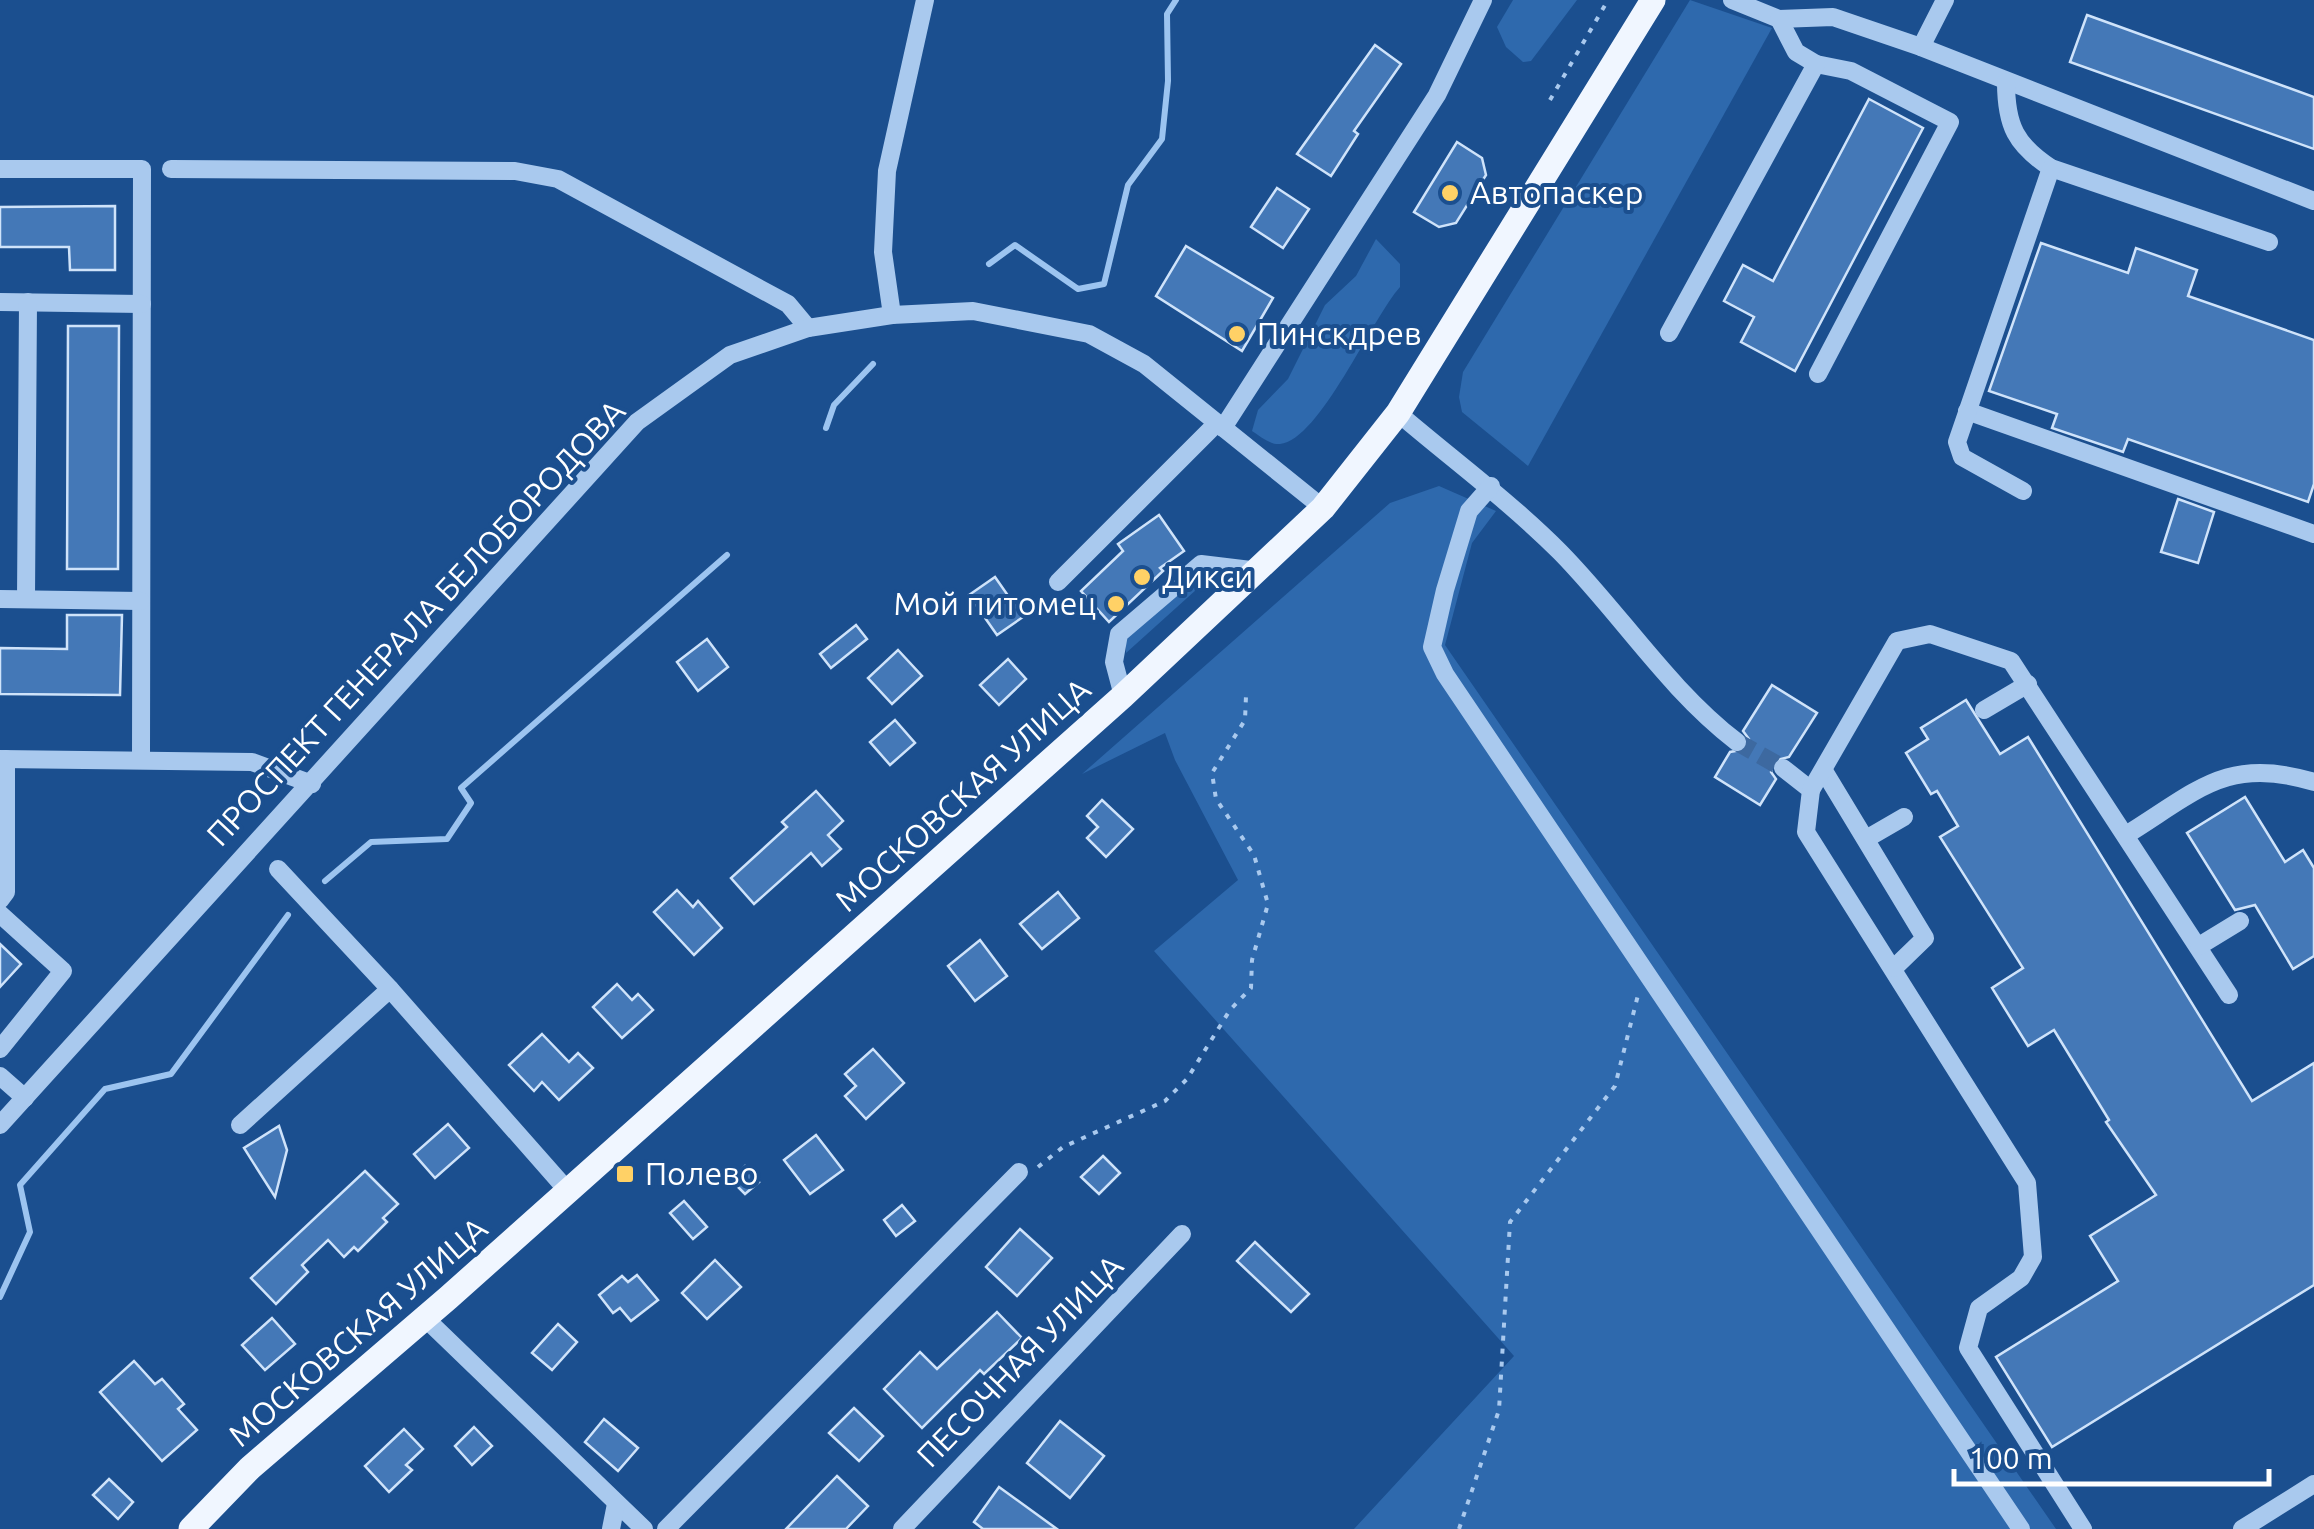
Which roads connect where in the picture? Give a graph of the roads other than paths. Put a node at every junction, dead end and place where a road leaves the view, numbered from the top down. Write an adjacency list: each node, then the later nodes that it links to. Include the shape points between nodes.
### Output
1 (925, 0): 20 (street, via 887,172 884,252)
2 (1482, 0): 26 (street, via 1438,96)
3 (1653, 0): 25 (main road, МОСКОВСКАЯ УЛИЦА)
4 (1732, 0): 8 (street)
5 (1816, 0): 7 (street)
6 (1945, 0): 9 (street)
7 (1833, 17): 8 (street); 9 (street)
8 (1779, 19): 10 (street, via 1796,52)
9 (1921, 47): 11 (street)
10 (1816, 64): 22 (street); 23 (street, via 1851,71 1950,122)
11 (2006, 82): 12 (street, via 2006,104 2023,150); 15 (street)
12 (2051, 168): 16 (street); 24 (street)
13 (0, 169): 19 (street, via 142,169)
14 (171, 169): 21 (street, via 515,170 558,179 788,304)
15 (2314, 201)
16 (2269, 242)
17 (0, 302): 18 (street)
18 (28, 302): 19 (street); 34 (street)
19 (142, 304): 35 (street)
20 (892, 315): 21 (street, ПРОСПЕКТ ГЕНЕРАЛА БЕЛОБОРОДОВА); 26 (street, ПРОСПЕКТ ГЕНЕРАЛА БЕЛОБОРОДОВА, via 973,311 1089,334 1144,364)
21 (808, 328): 45 (street, ПРОСПЕКТ ГЕНЕРАЛА БЕЛОБОРОДОВА, via 730,354 637,422)
22 (1669, 333)
23 (1818, 374)
24 (1967, 411): 28 (street, via 1957,451); 30 (street)
25 (1398, 414): 27 (street); 29 (main road, МОСКОВСКАЯ УЛИЦА)
26 (1220, 425): 29 (street, ПРОСПЕКТ ГЕНЕРАЛА БЕЛОБОРОДОВА); 32 (street)
27 (1491, 486): 39 (street, via 1562,555 1706,718); 74 (street, via 1469,511 1432,647 1445,674)
28 (2023, 491)
29 (1323, 508): 31 (main road, МОСКОВСКАЯ УЛИЦА)
30 (2314, 534)
31 (1258, 570): 37 (main road, МОСКОВСКАЯ УЛИЦА); 37 (street, via 1201,564 1119,634 1114,662)
32 (1058, 582)
33 (0, 599): 34 (street)
34 (26, 599): 35 (street)
35 (141, 601): 40 (street)
36 (2028, 684): 38 (street); 43 (street, via 2011,661 1930,634 1897,641); 48 (street)
37 (1122, 696): 64 (main road, МОСКОВСКАЯ УЛИЦА)
38 (1984, 710)
39 (1737, 742)
40 (141, 758): 41 (street); 45 (street, via 252,762)
41 (3, 759): 51 (street, via 6,892)
42 (1783, 768): 46 (street)
43 (1824, 772): 46 (street); 49 (street)
44 (2314, 782): 48 (street, via 2264,772 2223,774)
45 (312, 784): 60 (street, ПРОСПЕКТ ГЕНЕРАЛА БЕЛОБОРОДОВА)
46 (1811, 790): 55 (street, via 1806,832)
47 (1904, 816): 49 (street)
48 (2126, 835): 54 (street)
49 (1866, 838): 55 (street, via 1925,938)
50 (278, 869): 56 (street)
51 (0, 900)
52 (0, 914): 58 (street, via 63,971)
53 (2240, 921): 54 (street)
54 (2199, 946): 57 (street)
55 (1894, 968): 75 (street, via 2027,1183 2033,1257 2021,1278 1979,1308 1968,1348)
56 (390, 989): 61 (street); 64 (street)
57 (2229, 995)
58 (0, 1048)
59 (0, 1076): 60 (street)
60 (25, 1098): 62 (street, ПРОСПЕКТ ГЕНЕРАЛА БЕЛОБОРОДОВА)
61 (240, 1124)
62 (0, 1126)
63 (1019, 1172): 72 (street)
64 (567, 1190): 66 (main road, МОСКОВСКАЯ УЛИЦА)
65 (1182, 1234): 73 (street, ПЕСОЧНАЯ УЛИЦА)
66 (425, 1318): 68 (street); 69 (main road, МОСКОВСКАЯ УЛИЦА, via 250,1468)
67 (2314, 1484): 76 (street)
68 (616, 1504): 70 (street); 71 (street)
69 (191, 1529)
70 (612, 1529)
71 (644, 1529)
72 (666, 1529)
73 (902, 1529)
74 (2022, 1529)
75 (2083, 1529)
76 (2242, 1529)

